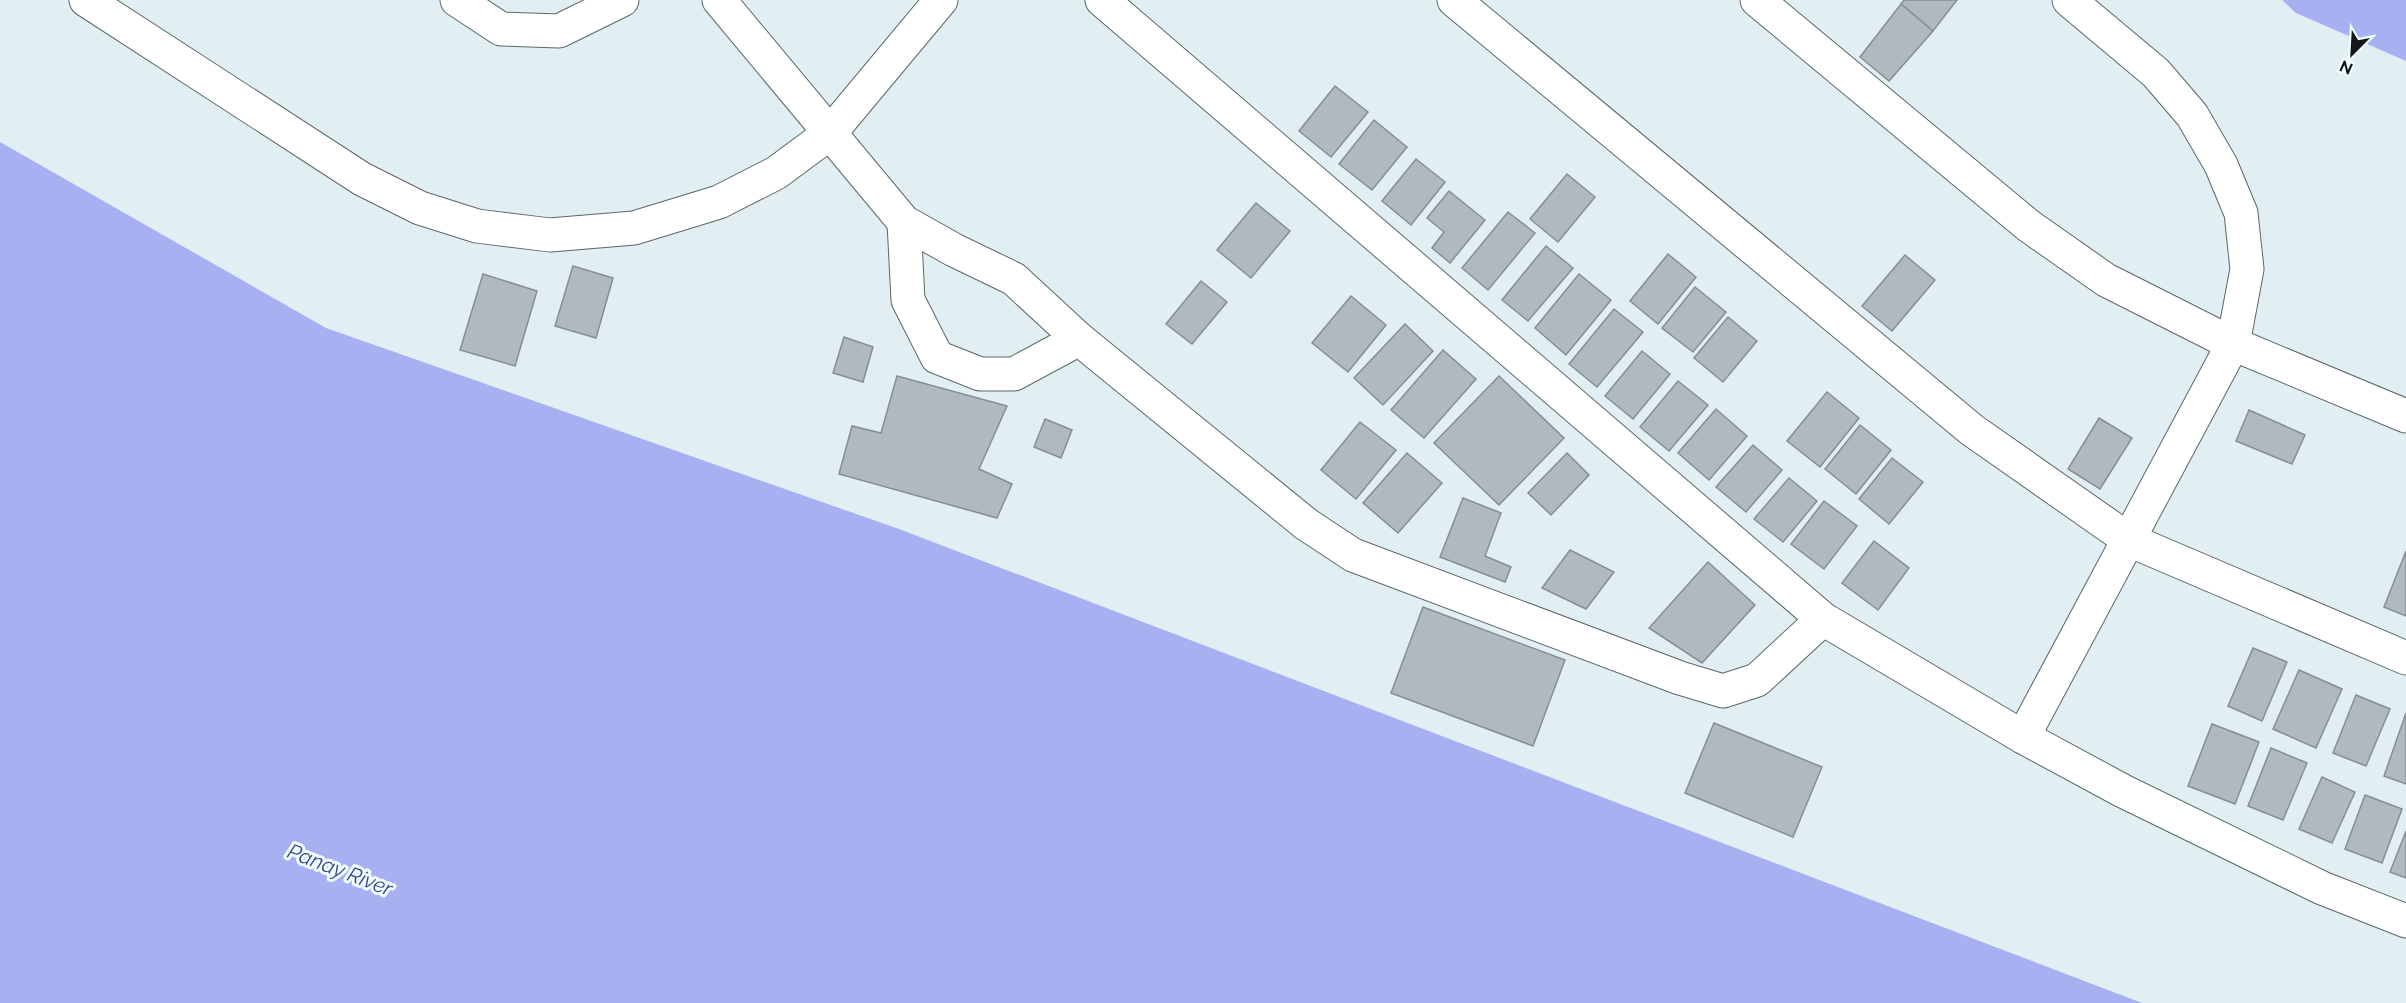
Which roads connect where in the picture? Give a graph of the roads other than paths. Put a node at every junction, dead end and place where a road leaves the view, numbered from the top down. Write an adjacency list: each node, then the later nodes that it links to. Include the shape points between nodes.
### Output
1 (86, 0): 10 (street, via 362,179 420,208 477,226 550,235 634,228 719,202 776,173)
2 (457, 0): 3 (street, via 501,29 559,31)
3 (622, 0)
4 (719, 0): 10 (street)
5 (941, 0): 10 (street)
6 (1102, 0): 16 (street)
7 (1454, 0): 15 (street, via 1972,430)
8 (1757, 0): 13 (street, via 2029,226 2106,280)
9 (2069, 0): 13 (street, via 2156,73 2192,115 2221,165 2241,213 2247,269)
10 (830, 133): 11 (street)
11 (904, 222): 12 (street, via 1014,279); 12 (street, via 908,300 937,357 980,374 1014,374)
12 (1079, 339): 16 (street, via 1306,524 1353,555 1406,576 1723,691 1757,680)
13 (2233, 344): 14 (street); 15 (street)
14 (2406, 416)
15 (2129, 540): 17 (street); 18 (street)
16 (1823, 619): 18 (street)
17 (2406, 658)
18 (2022, 737): 19 (street, via 2322,888)
19 (2406, 921)

